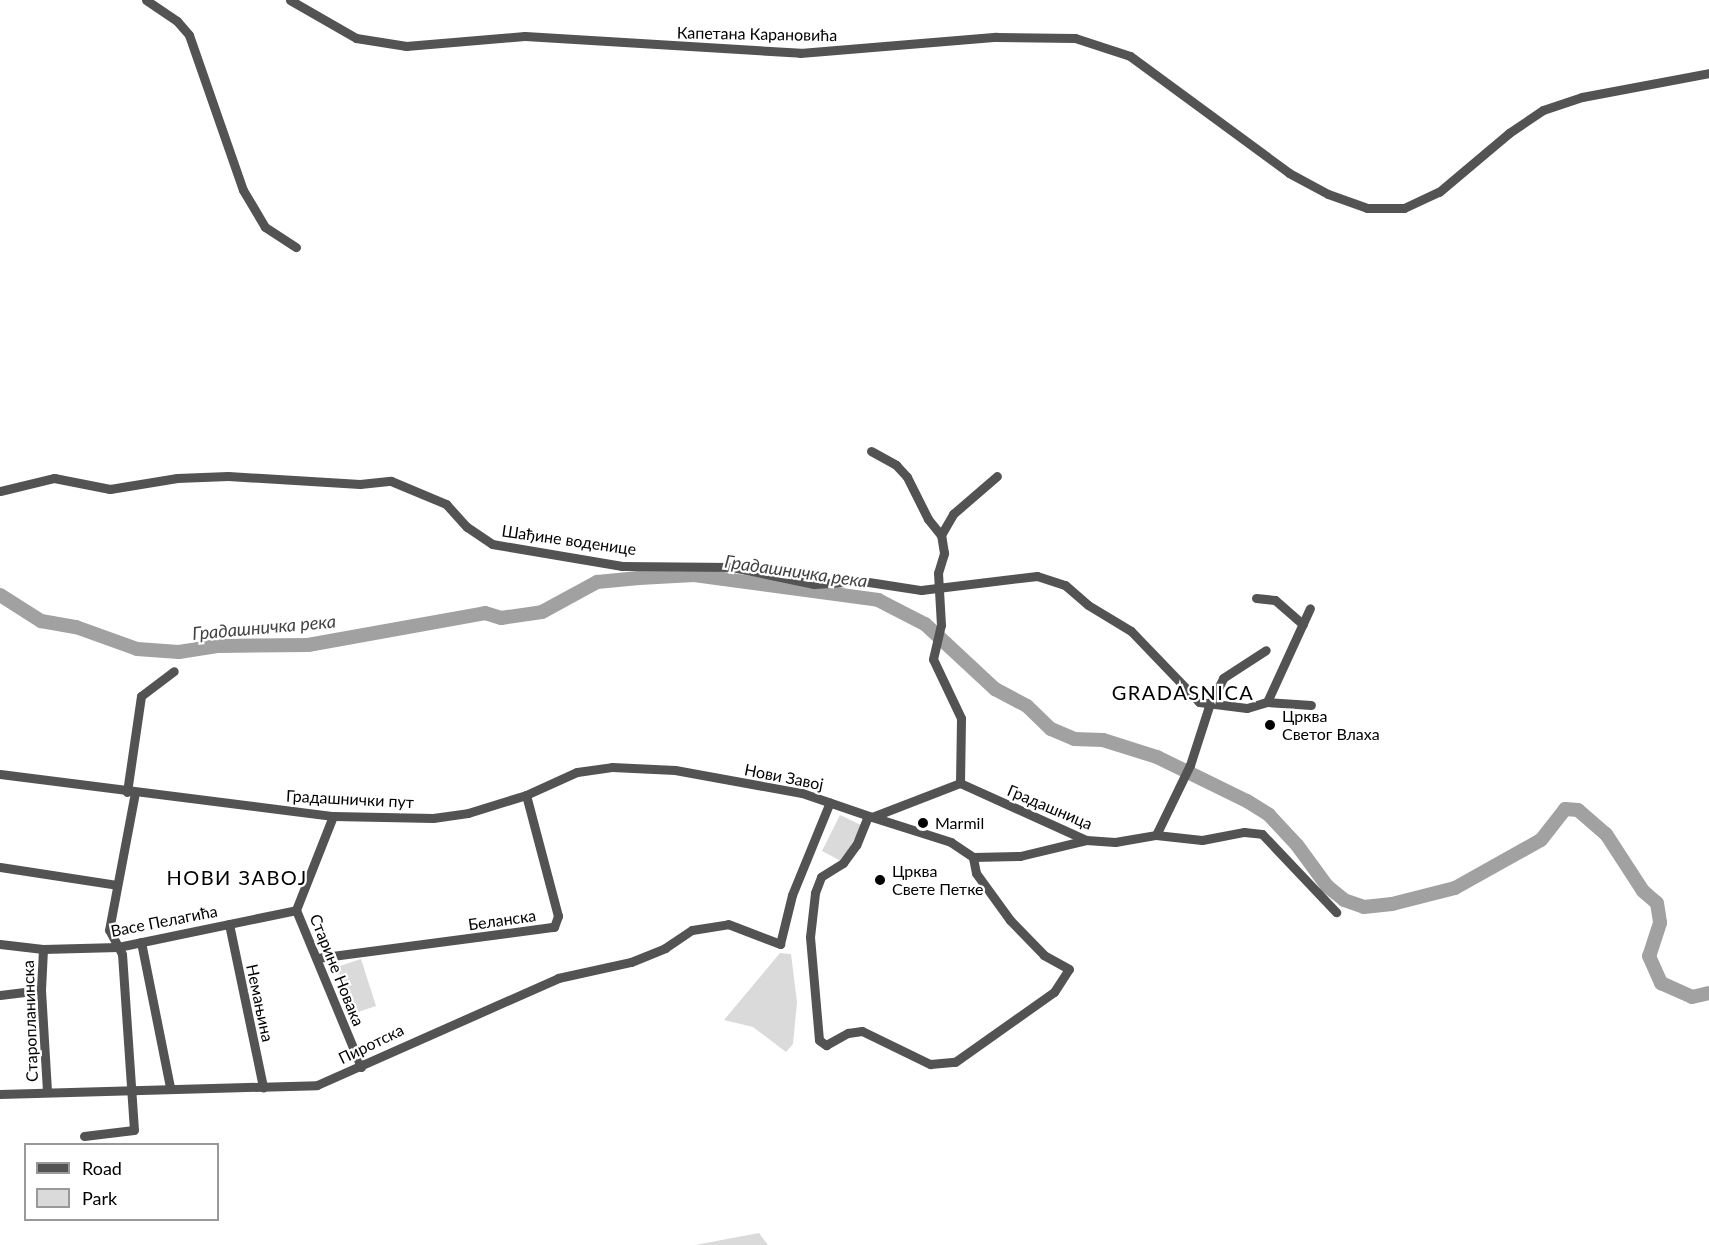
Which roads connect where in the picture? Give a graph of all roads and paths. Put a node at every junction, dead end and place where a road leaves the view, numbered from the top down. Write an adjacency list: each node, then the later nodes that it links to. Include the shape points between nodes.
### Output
1 (146, 0): 4 (street, via 177,21 189,35 243,190 266,227)
2 (290, 0): 3 (street, Капетана Карановића, via 356,38 406,45 525,36 800,53 996,37 1075,38 1130,56 1262,155 1328,194 1367,208 1404,208 1439,192 1509,133 1544,110 1582,97)
3 (1709, 73)
4 (296, 247)
5 (871, 451): 8 (street, via 896,465 907,477 928,519)
6 (997, 476): 8 (street, via 952,514)
7 (0, 491): 9 (street, Шађине воденице, via 54,478 110,489 177,478 228,476 360,484 391,481 446,504 467,527 492,544 622,566 732,567 814,584 862,581 921,590)
8 (941, 535): 9 (street)
9 (940, 587): 17 (street, via 1022,576 1051,579 1145,642 1191,696); 20 (street, via 941,625 934,668 961,718)
10 (1256, 598): 12 (street, via 1275,600)
11 (1310, 608): 12 (street)
12 (1303, 624): 15 (street)
13 (1266, 650): 17 (street, via 1224,678)
14 (174, 671): 21 (street, via 141,696)
15 (1267, 702): 16 (street); 17 (street, via 1247,708)
16 (1311, 705)
17 (1209, 706): 26 (street, via 1190,765)
18 (0, 774): 21 (street, Градашнички пут)
19 (693, 774): 22 (street, Градашнички пут, via 649,767 595,768); 23 (street, Нови Завој, via 802,793)
20 (960, 783): 25 (street); 27 (street, Градашница)
21 (131, 793): 24 (street, Градашнички пут); 30 (street)
22 (526, 795): 24 (street, Градашнички пут, via 446,817); 38 (street, Беланска, via 558,916 555,927)
23 (830, 802): 25 (street, Нови Завој); 41 (street, Пиротска, via 792,895 780,944 745,928 711,926 692,930 665,948 631,962 558,978 427,1033)
24 (333, 816): 31 (street, Старине Новака)
25 (870, 816): 28 (street, via 951,842); 28 (street, via 856,845 843,863 821,877 815,893 810,937 813,1012 822,1045 862,1031 930,1064 955,1062 1053,992 1070,969 1044,955 1010,920 976,873)
26 (1156, 835): 27 (street, Градашница, via 1115,842); 32 (street, Градашница, via 1202,840 1244,832 1262,834)
27 (1086, 840): 28 (street, via 1020,856)
28 (973, 857)
29 (0, 867): 30 (street)
30 (117, 885): 36 (street, via 109,930)
31 (296, 910): 33 (street, Васе Пелагића); 38 (street, Старине Новака)
32 (1335, 912)
33 (229, 924): 34 (street, Васе Пелагића); 43 (street, Немањина)
34 (141, 942): 36 (street, Васе Пелагића); 42 (street)
35 (0, 944): 37 (street, Васе Пелагића)
36 (118, 947): 37 (street, Васе Пелагића); 44 (street, via 122,954)
37 (43, 949): 39 (street, Старопланинска)
38 (317, 958): 41 (street, Старине Новака)
39 (41, 990): 40 (street); 45 (street, Старопланинска)
40 (0, 995)
41 (361, 1067): 43 (street, Пиротска, via 317,1085)
42 (170, 1087): 43 (street, Пиротска); 44 (street, Пиротска)
43 (263, 1087)
44 (133, 1090): 45 (street, Пиротска); 47 (street, via 134,1130)
45 (47, 1092): 46 (street, Пиротска)
46 (0, 1094)
47 (84, 1137)

